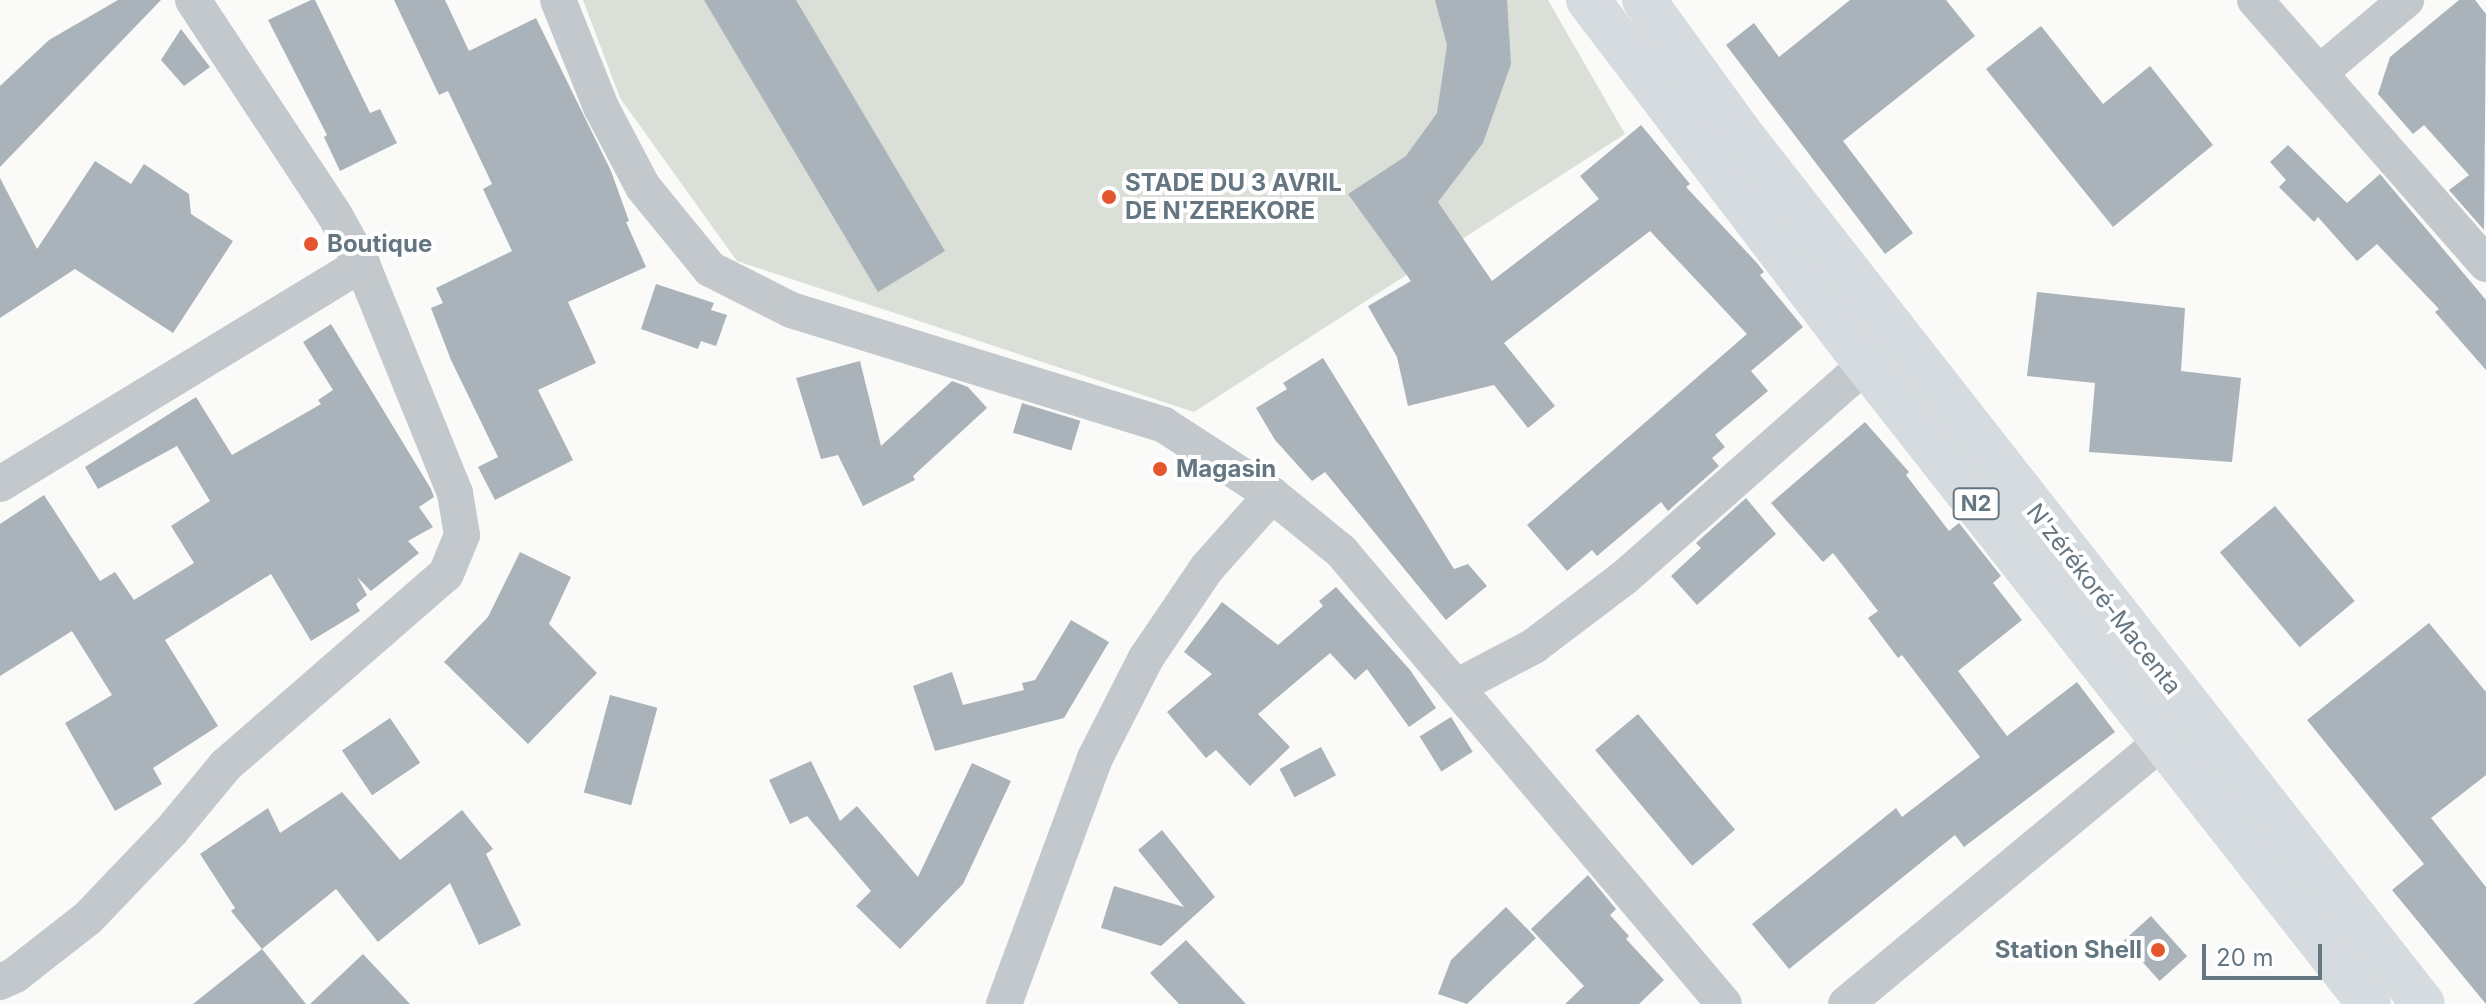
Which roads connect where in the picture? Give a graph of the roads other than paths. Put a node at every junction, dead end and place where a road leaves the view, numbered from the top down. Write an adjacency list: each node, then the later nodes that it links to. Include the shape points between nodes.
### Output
1 (193, 0): 8 (street)
2 (558, 0): 13 (street, via 601,107 643,187 710,269 791,310 1164,425)
3 (2255, 0): 7 (street)
4 (2406, 0): 7 (street)
5 (1649, 2): 6 (street); 10 (highway, N'zérékoré-Macenta / N2, via 1741,134)
6 (1599, 16): 11 (highway, N2)
7 (2319, 73): 9 (street)
8 (362, 264): 12 (street); 16 (street, via 455,493 462,535 446,574 226,765 88,918)
9 (2486, 264)
10 (1899, 336): 11 (street); 15 (highway, N'zérékoré-Macenta / N2)
11 (1865, 363): 14 (street, via 1625,577 1534,646); 15 (highway, N2)
12 (0, 484)
13 (1272, 495): 14 (street, via 1341,551); 17 (street, via 1207,568 1146,658 1095,758)
14 (1456, 687): 18 (street)
15 (2179, 728): 19 (street); 20 (highway, N2); 21 (highway, N'zérékoré-Macenta / N2)
16 (0, 982)
17 (1004, 1004)
18 (1724, 1004)
19 (1846, 1004)
20 (2369, 1004)
21 (2423, 1004)

